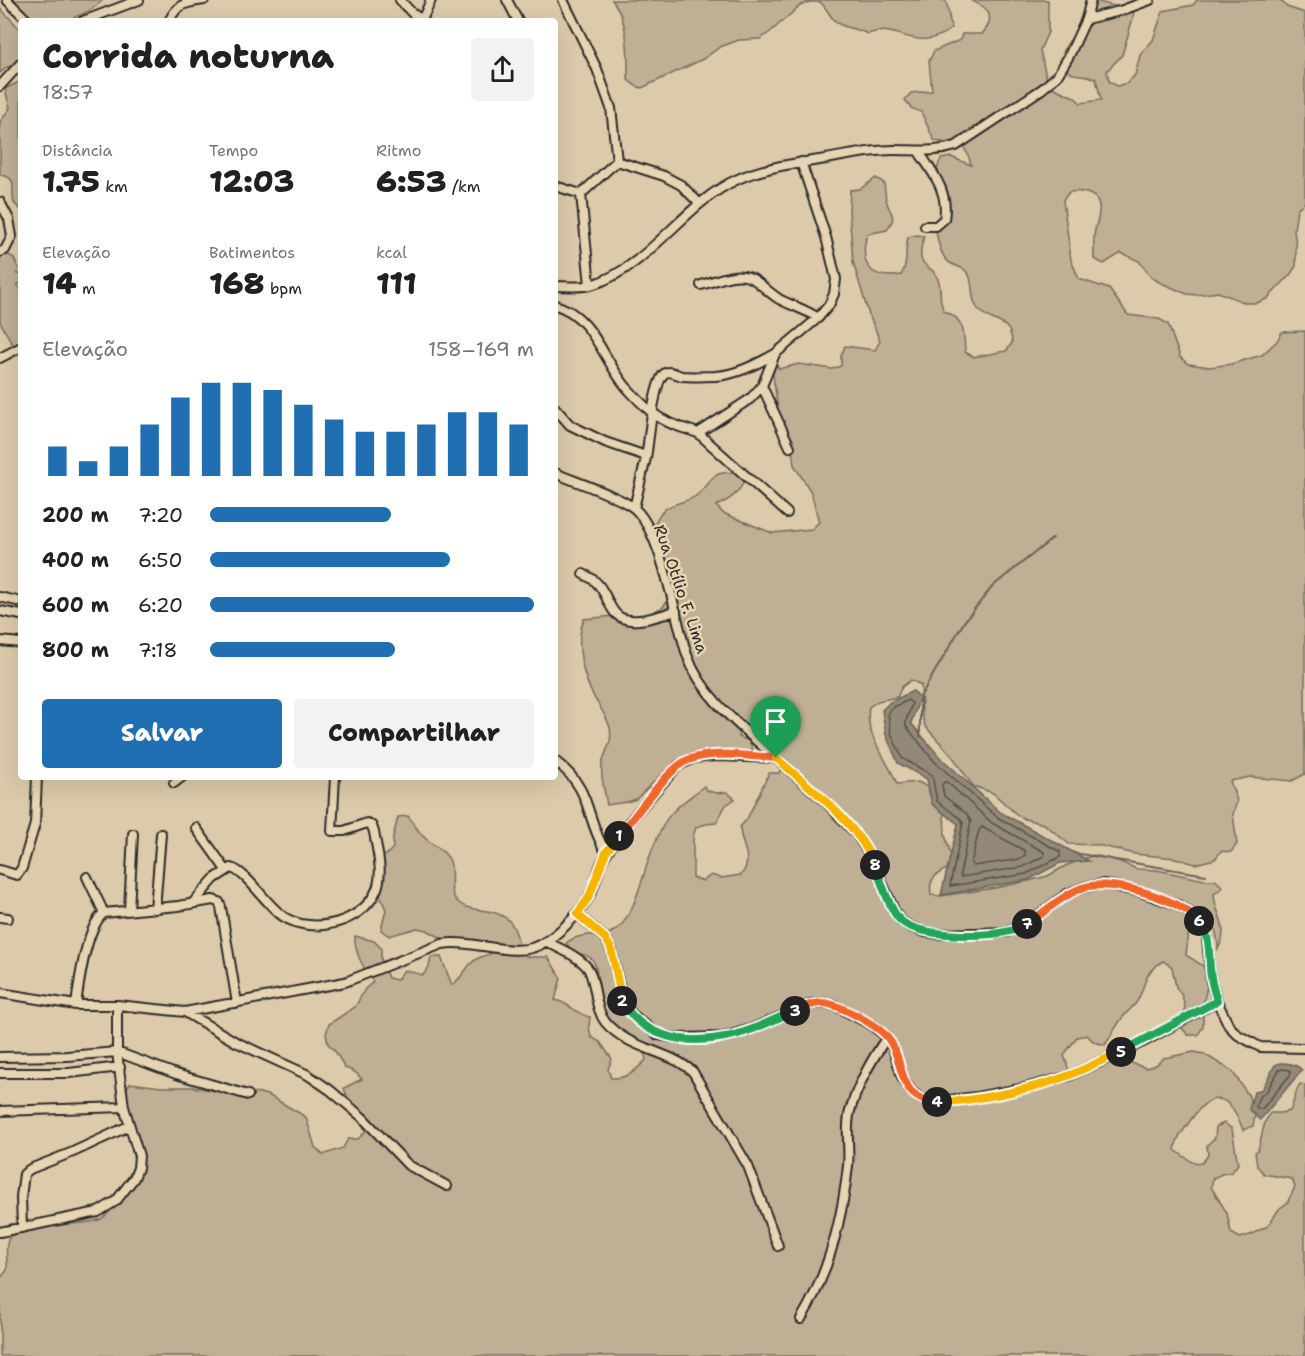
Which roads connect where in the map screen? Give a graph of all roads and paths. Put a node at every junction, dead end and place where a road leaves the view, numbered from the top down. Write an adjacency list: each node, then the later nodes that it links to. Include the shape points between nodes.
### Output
1 (7, 0): 10 (street)
2 (139, 0): 11 (street)
3 (204, 0): 12 (street, via 184,3)
4 (400, 0): 13 (street)
5 (431, 0): 14 (street)
6 (507, 0): 15 (street)
7 (563, 0): 20 (street, via 597,69 611,108)
8 (1091, 0): 16 (street)
9 (1150, 0): 16 (street)
10 (24, 18)
11 (91, 18)
12 (170, 18)
13 (419, 18)
14 (423, 18)
15 (516, 18)
16 (1086, 19): 19 (street, via 1057,76 1042,89 957,146)
17 (18, 66): 18 (street)
18 (0, 86)
19 (919, 152): 21 (street, via 857,153); 26 (street, via 940,184 945,201 944,219 936,226)
20 (617, 161): 23 (street); 25 (street, via 664,176 681,185)
21 (801, 162): 25 (street, via 737,179); 32 (street, via 836,279 834,294)
22 (558, 187): 23 (street)
23 (580, 194): 28 (street)
24 (0, 202): 27 (street, via 12,236)
25 (698, 202): 28 (street, via 635,262)
26 (926, 226)
27 (2, 251)
28 (590, 285): 30 (street)
29 (702, 285): 32 (street, via 741,275)
30 (558, 286)
31 (558, 306): 38 (street, via 575,315 627,389)
32 (818, 318): 34 (street)
33 (18, 348): 35 (street)
34 (775, 354): 36 (street); 38 (street, via 717,376 666,372)
35 (0, 357)
36 (762, 386): 39 (street, via 738,409); 40 (street)
37 (558, 411): 41 (street, via 570,425)
38 (652, 412): 39 (street, via 662,420); 41 (street)
39 (698, 433): 44 (street)
40 (790, 447)
41 (646, 456): 43 (street)
42 (558, 474): 43 (street)
43 (634, 508): 49 (street, Rua Otílio F. Lima, via 654,542)
44 (787, 513)
45 (583, 574): 49 (street, via 596,580 611,608 623,619)
46 (0, 597): 47 (street)
47 (18, 601)
48 (0, 610): 50 (street)
49 (676, 611): 53 (street, Rua Otílio F. Lima, via 687,655 701,683 714,702)
50 (18, 614)
51 (0, 641): 52 (street)
52 (18, 643)
53 (776, 758): 62 (street, via 715,756 685,761); 73 (street, Rua Otílio F. Lima, via 857,835 894,910 911,927 940,933 1007,932 1084,887 1103,884 1138,891 1178,905 1203,925)
54 (558, 763): 62 (street, via 577,782)
55 (37, 780): 63 (street, via 35,824 22,868 17,875)
56 (178, 780): 58 (street)
57 (335, 780): 64 (street, via 332,831 367,823 372,826 376,843 379,879 376,891 359,912 329,924 307,925 285,918 266,903 241,873)
58 (174, 783)
59 (196, 828): 64 (street)
60 (133, 834): 68 (street)
61 (160, 834): 67 (street)
62 (606, 852): 70 (street, via 589,897)
63 (0, 870)
64 (226, 870): 66 (street)
65 (87, 877): 69 (street)
66 (192, 904): 67 (street); 74 (street, via 219,902)
67 (154, 909): 68 (street)
68 (129, 910): 69 (street)
69 (104, 913): 75 (street, via 90,938)
70 (577, 914): 71 (street); 78 (street, via 611,948 623,1003 658,1035 724,1037 823,1003 870,1024)
71 (547, 942): 74 (street, via 524,950 441,944 356,979); 91 (street, via 588,969 601,1013 614,1030 693,1072 748,1166)
72 (0, 993): 75 (street)
73 (1217, 1001): 78 (street, via 1136,1046 1069,1076 944,1102 930,1102 911,1091); 79 (street, Rua Otílio F. Lima, via 1229,1026 1249,1042 1274,1049)
74 (237, 1003): 77 (street)
75 (76, 1005): 76 (street)
76 (117, 1005): 77 (street); 80 (street)
77 (185, 1012): 88 (street, via 315,1080 362,1117 408,1165)
78 (887, 1037): 92 (street, via 850,1111 849,1162 842,1207 825,1273)
79 (1305, 1048)
80 (117, 1052): 81 (street); 82 (street); 84 (street)
81 (0, 1057)
82 (120, 1067): 83 (street, via 69,1073); 85 (street)
83 (0, 1073)
84 (248, 1095)
85 (124, 1107): 86 (street); 87 (street)
86 (0, 1112)
87 (129, 1126): 89 (street, via 24,1174); 89 (street, via 139,1156 138,1168 116,1201 98,1212)
88 (447, 1186)
89 (22, 1228): 90 (street)
90 (0, 1232)
91 (778, 1246)
92 (801, 1319)

